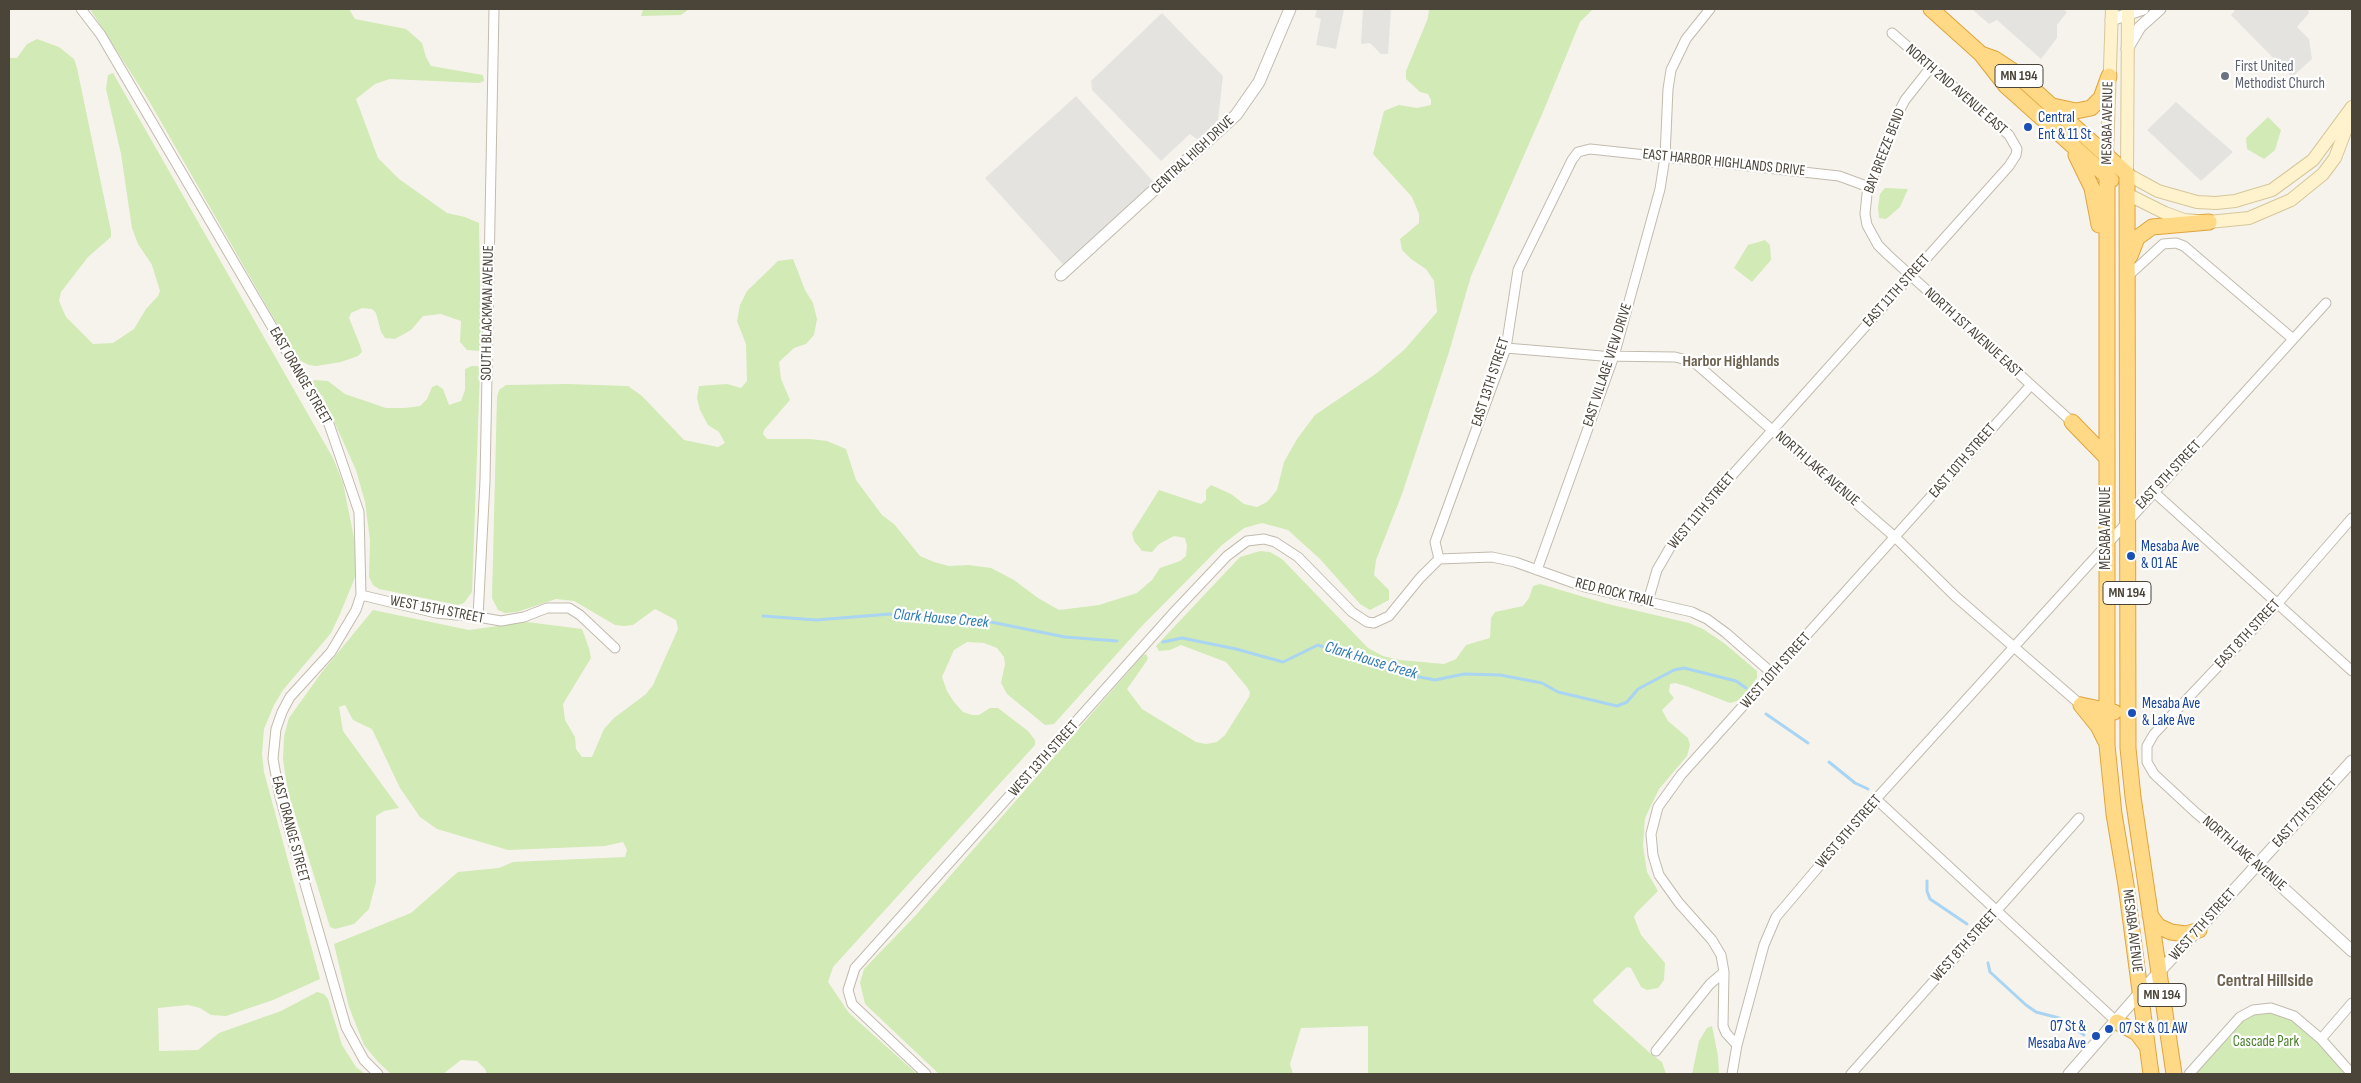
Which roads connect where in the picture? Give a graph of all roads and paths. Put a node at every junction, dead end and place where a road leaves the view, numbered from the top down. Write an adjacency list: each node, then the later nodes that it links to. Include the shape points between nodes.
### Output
1 (81, 9): 48 (street, EAST ORANGE STREET, via 105,41 329,424 359,512)
2 (494, 9): 51 (street, SOUTH BLACKMAN AVENUE, via 485,481)
3 (1290, 9): 30 (street, CENTRAL HIGH DRIVE, via 1259,82 1236,115)
4 (1710, 9): 22 (street, via 1686,38 1671,70)
5 (1931, 9): 12 (highway, MN 194)
6 (2143, 9): 8 (street)
7 (2160, 9): 11 (street, via 2140,26)
8 (2128, 12): 9 (street); 11 (main road, MESABA AVENUE)
9 (2112, 14): 14 (main road, MESABA AVENUE)
10 (1892, 33): 13 (street, NORTH 2ND AVENUE EAST)
11 (2128, 49): 23 (main road, MESABA AVENUE)
12 (1981, 54): 15 (highway, MN 194, via 2003,63); 18 (highway, MN 194, via 2006,86)
13 (1931, 67): 19 (street, NORTH 2ND AVENUE EAST, via 2009,135); 25 (street, BAY BREEZE BEND, via 1898,111)
14 (2108, 76): 15 (highway, via 2101,98 2091,108 2076,111); 21 (main road, MESABA AVENUE)
15 (2052, 105): 21 (highway, MN 194)
16 (2352, 106): 23 (main road, via 2313,160 2283,184 2255,197 2197,202 2158,191)
17 (2352, 110): 27 (main road, via 2335,158 2309,187 2279,206 2249,218)
18 (2069, 143): 24 (highway, MN 194); 32 (highway, MN 194, via 2092,188)
19 (2017, 149): 31 (street, EAST 11TH STREET, via 2009,166)
20 (1578, 152): 22 (street, EAST HARBOR HIGHLANDS DRIVE, via 1590,149); 35 (street, EAST 13TH STREET, via 1518,270)
21 (2107, 155): 23 (highway, MN 194); 24 (highway, MESABA AVENUE)
22 (1665, 156): 25 (street, EAST HARBOR HIGHLANDS DRIVE, via 1839,176); 36 (street, EAST VILLAGE VIEW DRIVE, via 1660,189)
23 (2127, 174): 26 (highway, MESABA AVENUE / MN 194)
24 (2107, 176): 26 (highway); 32 (highway, MESABA AVENUE / MN 194)
25 (1869, 187): 28 (street, BAY BREEZE BEND, via 1865,214)
26 (2127, 194): 27 (main road, via 2184,220); 29 (highway, MESABA AVENUE / MN 194)
27 (2208, 222): 29 (highway, via 2146,229 2134,244)
28 (1876, 242): 31 (street, NORTH 1ST AVENUE EAST)
29 (2127, 274): 34 (street, via 2163,244 2184,246); 43 (highway, MESABA AVENUE / MN 194)
30 (1061, 275)
31 (1911, 276): 37 (street, NORTH 1ST AVENUE EAST); 39 (street, EAST 11TH STREET)
32 (2106, 282): 40 (highway, MESABA AVENUE / MN 194)
33 (2326, 303): 34 (street, EAST 9TH STREET)
34 (2293, 339): 41 (street, EAST 9TH STREET)
35 (1506, 348): 36 (street, NORTH LAKE AVENUE); 46 (street, EAST 13TH STREET, via 1435,542)
36 (1614, 356): 39 (street, NORTH LAKE AVENUE, via 1675,357 1694,362); 47 (street, EAST VILLAGE VIEW DRIVE)
37 (2031, 385): 38 (street, NORTH 1ST AVENUE EAST); 44 (street, EAST 10TH STREET)
38 (2072, 422): 40 (highway)
39 (1773, 430): 44 (street, NORTH LAKE AVENUE); 49 (street, WEST 11TH STREET, via 1675,539 1657,570)
40 (2106, 458): 45 (highway, MESABA AVENUE / MN 194)
41 (2155, 493): 43 (street, EAST 9TH STREET); 50 (street)
42 (2352, 518): 50 (street, EAST 8TH STREET)
43 (2127, 520): 45 (street, EAST 9TH STREET); 58 (highway, MESABA AVENUE / MN 194)
44 (1896, 538): 53 (street, NORTH LAKE AVENUE); 55 (street, WEST 10TH STREET)
45 (2106, 545): 53 (street, EAST 9TH STREET); 57 (highway, MESABA AVENUE / MN 194)
46 (1439, 559): 47 (street, RED ROCK TRAIL, via 1492,557); 79 (street, WEST 13TH STREET, via 1389,616 1374,623 1352,612 1286,547 1264,539 1247,541 1227,556 855,968 849,983 849,996 856,1010)
47 (1537, 570): 49 (street, RED ROCK TRAIL, via 1585,588)
48 (361, 595): 51 (street, WEST 15TH STREET, via 436,613); 78 (street, EAST ORANGE STREET, via 347,627 331,652 290,697 282,712 273,759 280,797 346,1027 364,1060)
49 (1648, 601): 55 (street, RED ROCK TRAIL, via 1707,619)
50 (2278, 603): 54 (street); 60 (street, EAST 8TH STREET, via 2154,734)
51 (478, 617): 52 (street, WEST 15TH STREET, via 501,621 547,608 568,608)
52 (615, 648)
53 (2014, 648): 56 (street, NORTH LAKE AVENUE); 62 (street, WEST 9TH STREET)
54 (2352, 671)
55 (1774, 674): 69 (street, WEST 10TH STREET, via 1682,775 1658,807 1651,834 1659,875 1712,940 1721,955)
56 (2081, 705): 57 (highway); 59 (highway, via 2098,726)
57 (2105, 709): 58 (highway, via 2119,716); 59 (highway, MESABA AVENUE / MN 194)
58 (2127, 726): 66 (highway, MESABA AVENUE / MN 194)
59 (2106, 745): 71 (highway, MESABA AVENUE / MN 194)
60 (2146, 751): 64 (street, NORTH LAKE AVENUE, via 2148,765 2160,780)
61 (2352, 761): 64 (street, EAST 7TH STREET)
62 (1876, 799): 65 (street); 75 (street, WEST 9TH STREET, via 1776,917 1764,944)
63 (2079, 818): 65 (street, WEST 8TH STREET)
64 (2258, 865): 67 (street, WEST 7TH STREET); 68 (street, NORTH LAKE AVENUE)
65 (1997, 910): 73 (street); 81 (street, WEST 8TH STREET)
66 (2150, 915): 67 (highway, via 2158,926 2171,932 2186,934); 70 (highway, MESABA AVENUE / MN 194)
67 (2199, 930): 70 (street, WEST 7TH STREET)
68 (2352, 951)
69 (1724, 972): 75 (street, via 1723,1026); 76 (street, via 1710,984)
70 (2158, 974): 71 (street, WEST 7TH STREET); 83 (highway, MESABA AVENUE / MN 194)
71 (2139, 994): 73 (street, WEST 7TH STREET); 77 (highway, MESABA AVENUE / MN 194)
72 (2352, 1002): 74 (street)
73 (2117, 1022): 77 (highway, via 2137,1033); 82 (street, WEST 7TH STREET)
74 (2321, 1039): 84 (street, via 2288,1012 2262,1008 2240,1017); 85 (street)
75 (1737, 1045): 80 (street, WEST 9TH STREET)
76 (1656, 1051)
77 (2149, 1063)
78 (378, 1074)
79 (926, 1074)
80 (1732, 1074)
81 (1851, 1074)
82 (2069, 1074)
83 (2174, 1074)
84 (2189, 1074)
85 (2352, 1074)

